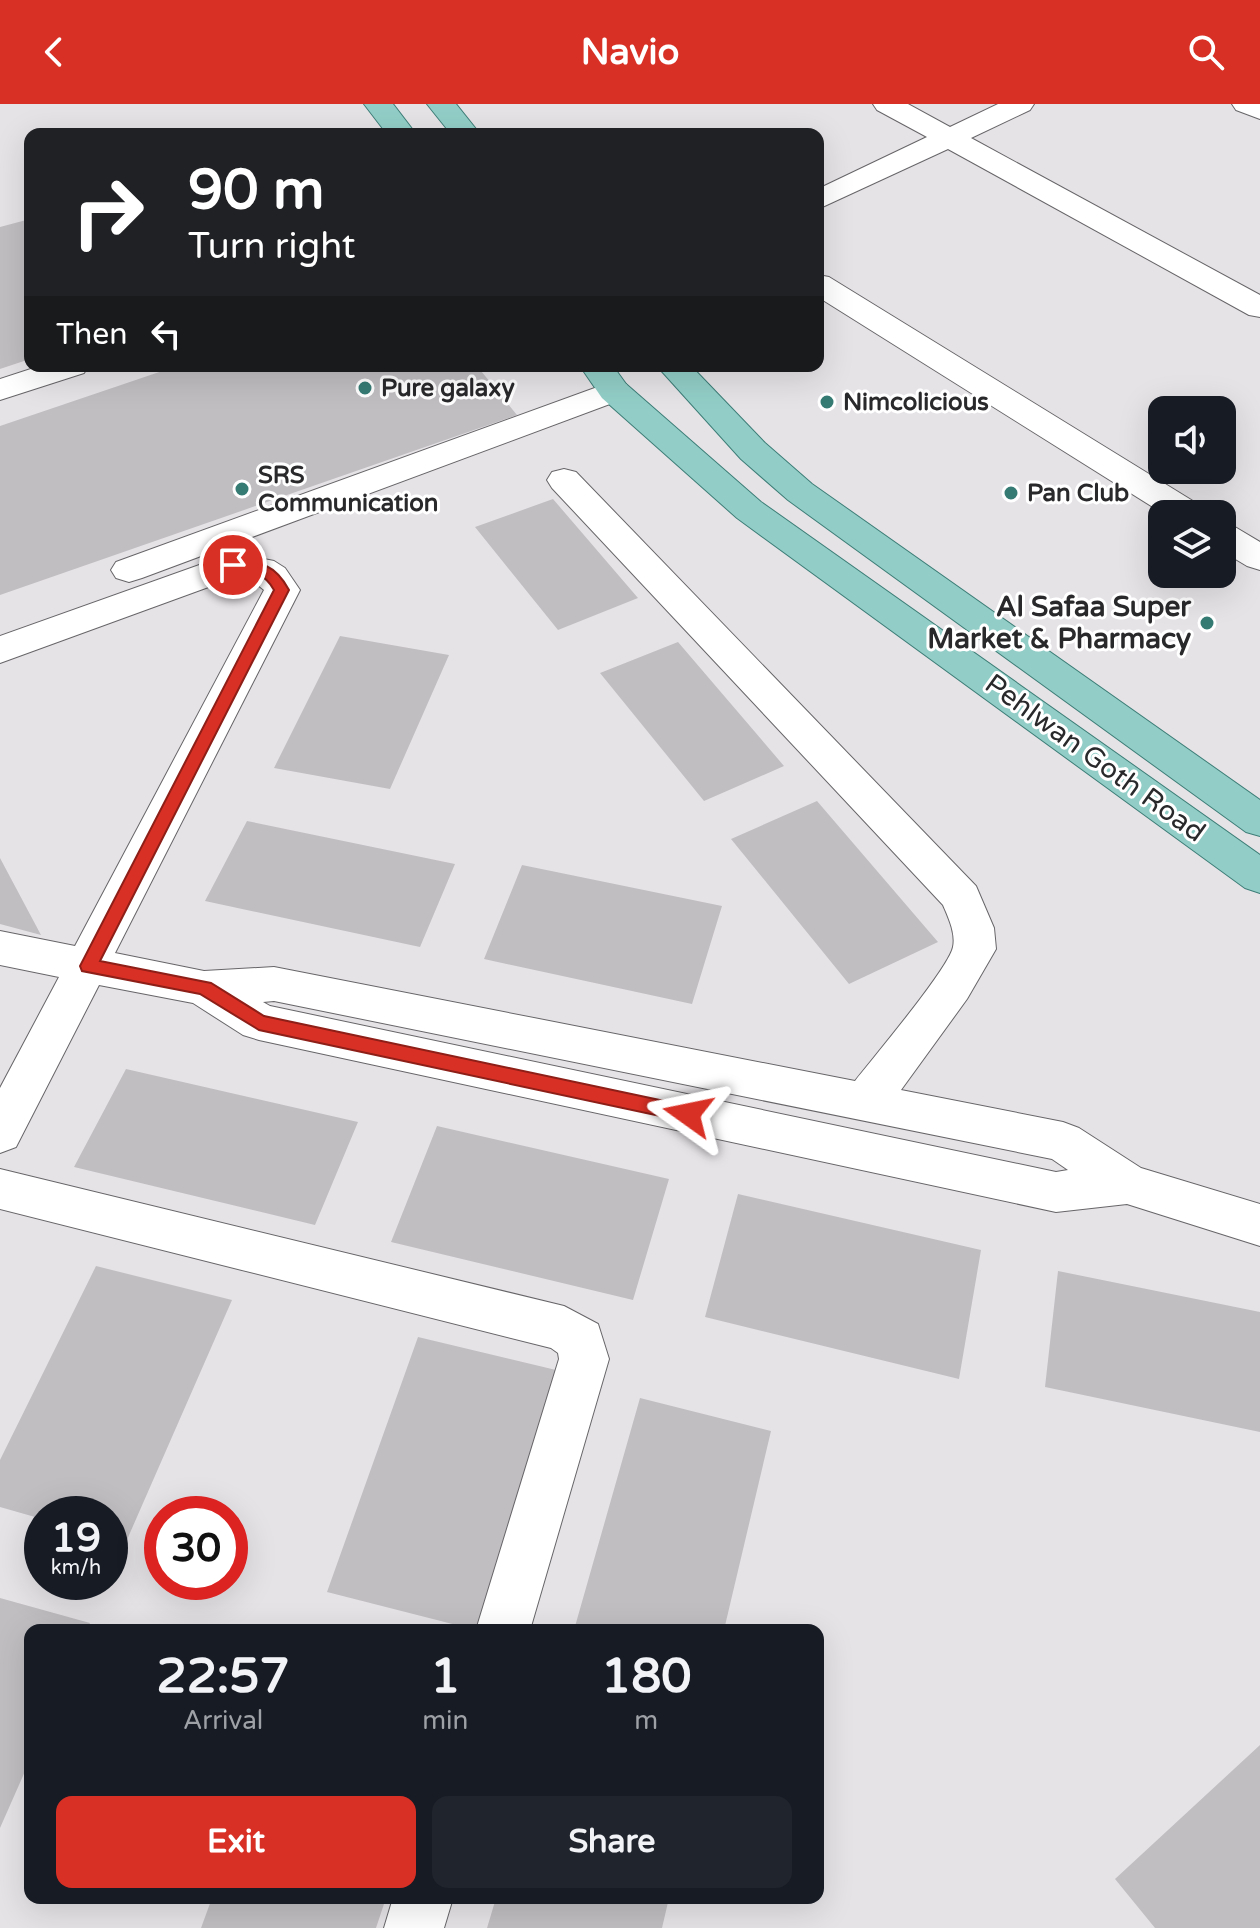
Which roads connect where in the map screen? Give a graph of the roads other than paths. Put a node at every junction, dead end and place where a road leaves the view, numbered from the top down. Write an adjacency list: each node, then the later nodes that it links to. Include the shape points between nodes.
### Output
1 (378, 104): 7 (main road)
2 (441, 104): 8 (main road)
3 (887, 104): 9 (street)
4 (1020, 104): 9 (street)
5 (1246, 104): 6 (street)
6 (1260, 111)
7 (397, 128)
8 (461, 128)
9 (949, 138): 10 (street); 12 (street)
10 (824, 197)
11 (824, 288): 18 (street)
12 (1260, 308)
13 (54, 372): 16 (street)
14 (679, 372): 23 (main road, Pehlwan Goth Road, via 800,492)
15 (605, 378): 21 (street); 24 (main road, Pehlwan Goth Road, via 749,510)
16 (0, 390)
17 (564, 480): 28 (street, via 961,897 975,949)
18 (1166, 500)
19 (1236, 543): 20 (street)
20 (1260, 558)
21 (0, 618)
22 (0, 650): 26 (street, via 233,565 260,566 282,590)
23 (1260, 821)
24 (1260, 877)
25 (0, 948): 26 (street)
26 (89, 966): 27 (street); 29 (street)
27 (204, 988): 28 (street, via 274,984); 30 (street, via 259,1022 1056,1192)
28 (866, 1102): 30 (street, via 1063,1142)
29 (0, 1133)
30 (1127, 1184): 32 (street)
31 (0, 1189): 33 (street, via 564,1329 580,1340 584,1359)
32 (1260, 1225)
33 (505, 1624)
34 (421, 1904): 35 (street)
35 (414, 1928)

